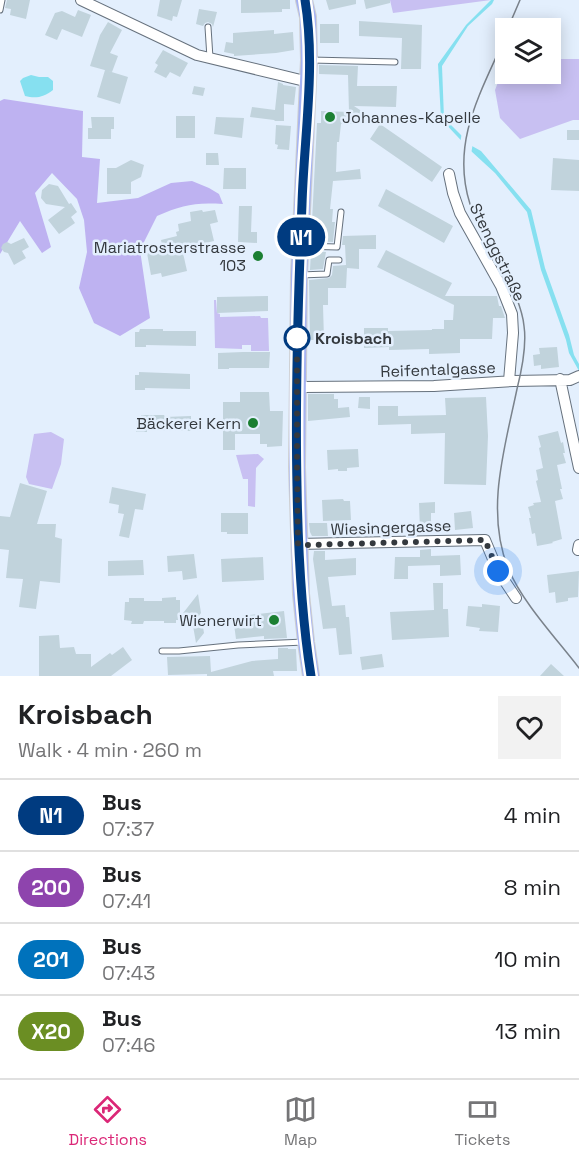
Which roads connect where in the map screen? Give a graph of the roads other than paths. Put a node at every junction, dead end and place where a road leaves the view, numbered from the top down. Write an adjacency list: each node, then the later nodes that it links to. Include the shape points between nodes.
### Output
1 (2, 0): 5 (lane)
2 (81, 0): 4 (street)
3 (304, 0): 8 (main road)
4 (103, 4): 7 (street, via 197,55)
5 (0, 10)
6 (208, 27): 7 (lane)
7 (210, 58): 10 (street)
8 (309, 60): 9 (lane); 10 (main road)
9 (395, 62)
10 (309, 82): 13 (main road)
11 (449, 174): 17 (street, Stenggstraße, via 460,213 501,286 512,314)
12 (341, 212): 13 (lane, via 337,247)
13 (300, 246): 15 (main road)
14 (339, 260): 15 (lane, via 328,260 327,274)
15 (299, 275): 18 (main road)
16 (570, 378): 17 (street, Reifentalgasse); 19 (street)
17 (509, 381): 18 (street, Reifentalgasse, via 434,386)
18 (297, 385): 20 (main road)
19 (579, 468)
20 (298, 544): 21 (street, Wiesingergasse, via 485,540 498,571); 22 (main road)
21 (516, 598)
22 (306, 642): 23 (lane); 24 (main road)
23 (162, 651)
24 (308, 676)

